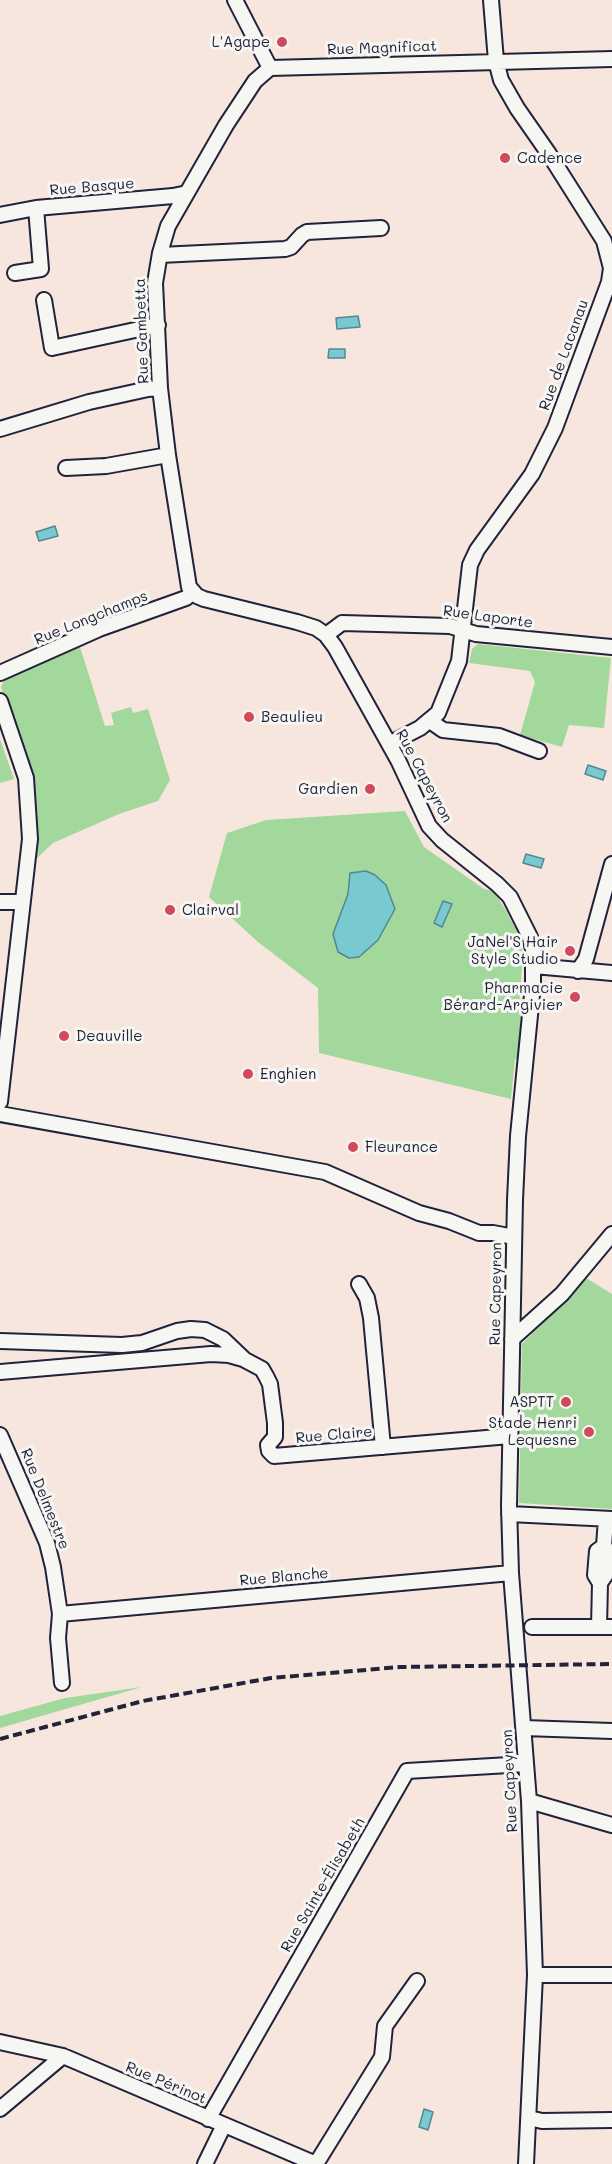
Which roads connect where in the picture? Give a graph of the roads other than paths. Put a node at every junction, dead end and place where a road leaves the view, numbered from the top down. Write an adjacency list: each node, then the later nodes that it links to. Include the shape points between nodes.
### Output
1 (235, 0): 5 (street)
2 (491, 0): 4 (street, Rue de Lacanau)
3 (612, 59): 4 (street, Rue Magnificat)
4 (496, 61): 5 (street, Rue Magnificat); 11 (street, Rue de Lacanau, via 504,87 587,212)
5 (270, 68): 6 (street, Rue Gambetta, via 247,91)
6 (187, 193): 7 (street, Rue Basque); 10 (street, Rue Gambetta, via 168,226)
7 (36, 208): 8 (street, Rue Basque); 12 (street, via 41,269)
8 (0, 215)
9 (381, 228): 10 (street, via 307,232 285,249)
10 (160, 255): 14 (street, Rue Gambetta, via 155,283)
11 (611, 256): 20 (street, Rue de Lacanau, via 609,282 555,428 531,474 470,565)
12 (15, 273)
13 (44, 300): 14 (street, via 52,348)
14 (158, 325): 15 (street, Rue Gambetta)
15 (160, 388): 16 (street, via 89,402); 17 (street, Rue Gambetta)
16 (0, 429)
17 (168, 454): 18 (street, via 106,466); 19 (street, Rue Gambetta, via 186,572)
18 (66, 468)
19 (193, 592): 21 (street, via 204,599 316,628); 23 (street, Rue Longchamps)
20 (464, 630): 21 (street, Rue Laporte, via 450,626 342,623); 22 (street, Rue Laporte, via 527,641); 25 (street, Rue de Lacanau, via 450,686)
21 (326, 635): 26 (street, Rue Capeyron)
22 (612, 647)
23 (0, 673)
24 (0, 701): 30 (street, via 26,778 30,839)
25 (430, 721): 26 (street); 27 (street, via 443,730 499,736)
26 (389, 744): 31 (street, Rue Capeyron, via 429,826 510,897 530,937)
27 (539, 751)
28 (612, 864): 32 (street, via 586,959)
29 (0, 902): 30 (street)
30 (22, 902): 34 (street)
31 (534, 966): 32 (street); 37 (street, Rue Capeyron, via 518,1136)
32 (578, 971): 33 (street)
33 (612, 973)
34 (0, 1102)
35 (0, 1114): 37 (street, via 325,1172 419,1214 479,1233)
36 (612, 1234): 39 (street, via 562,1294)
37 (514, 1237): 39 (street, Rue Capeyron)
38 (359, 1284): 47 (street, via 371,1318)
39 (512, 1339): 46 (street, Rue Capeyron)
40 (0, 1341): 41 (street, Rue Claire)
41 (122, 1345): 42 (street, Rue Claire, via 177,1331 205,1330 223,1339); 43 (street)
42 (245, 1360): 43 (street, Rue Claire, via 211,1354); 47 (street, Rue Claire, via 262,1370 270,1384 275,1437 268,1445 274,1456)
43 (122, 1363): 44 (street, Rue Claire)
44 (0, 1372)
45 (0, 1435): 51 (street, Rue Delmestre, via 47,1543)
46 (510, 1436): 47 (street, Rue Claire); 48 (street, Rue Capeyron)
47 (383, 1447)
48 (509, 1514): 49 (street); 50 (street, Rue Capeyron)
49 (609, 1519): 53 (street, via 604,1546 608,1551 607,1573 600,1583)
50 (511, 1573): 51 (street, Rue Blanche); 55 (street, Rue Capeyron)
51 (60, 1614): 54 (street, Rue Delmestre)
52 (532, 1627): 53 (street)
53 (606, 1627)
54 (62, 1683)
55 (524, 1728): 56 (street); 57 (street, Rue Capeyron)
56 (612, 1731)
57 (526, 1764): 58 (street, Rue Capeyron); 67 (street, Rue Sainte-Élisabeth, via 407,1771)
58 (529, 1801): 59 (street); 60 (street, Rue Capeyron)
59 (612, 1825)
60 (535, 1975): 61 (street); 66 (street, Rue Capeyron)
61 (612, 1975)
62 (417, 1981): 71 (street, via 386,2026 382,2057)
63 (0, 2042): 64 (street, Rue Périnot)
64 (63, 2056): 65 (street); 67 (street, Rue Périnot)
65 (0, 2109)
66 (529, 2118): 68 (street); 72 (street, Rue Capeyron)
67 (208, 2119): 69 (street, Rue Périnot)
68 (612, 2120)
69 (224, 2125): 70 (street); 71 (street, Rue Périnot)
70 (205, 2164)
71 (316, 2164)
72 (526, 2164)

